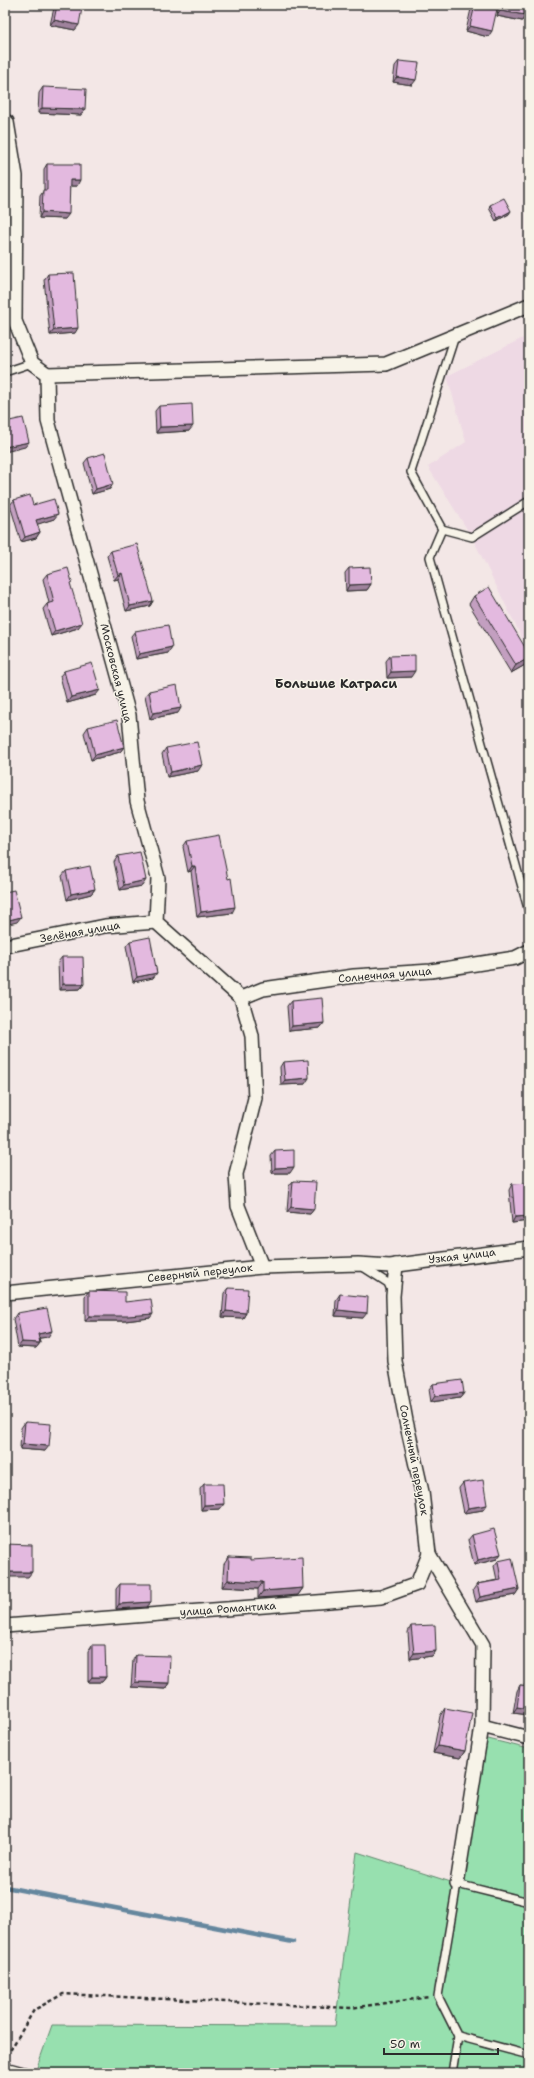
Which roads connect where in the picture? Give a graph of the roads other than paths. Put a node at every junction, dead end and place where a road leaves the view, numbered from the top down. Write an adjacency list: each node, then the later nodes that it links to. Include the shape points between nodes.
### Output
1 (5, 121): 4 (street, via 16,176 15,321)
2 (529, 305): 3 (street)
3 (455, 336): 6 (street, via 386,364); 8 (lane, via 411,472)
4 (32, 364): 5 (lane); 6 (street)
5 (5, 372)
6 (47, 374): 10 (street, Московская улица, via 48,421 129,715 137,801 158,878)
7 (529, 501): 8 (lane, via 472,537)
8 (442, 529): 9 (lane, via 430,557)
9 (529, 912)
10 (156, 922): 11 (street, Зелёная улица, via 105,926); 13 (street)
11 (5, 946)
12 (529, 950): 13 (street, Солнечная улица, via 515,958 431,971 354,976 264,989)
13 (242, 998): 17 (street, via 252,1036 255,1098 236,1174 238,1206)
14 (529, 1248): 16 (street, Узкая улица)
15 (358, 1264): 16 (street, Северный переулок); 17 (street, Северный переулок); 19 (lane, via 388,1283)
16 (396, 1265): 19 (street, Солнечный переулок)
17 (262, 1267): 18 (street, Северный переулок)
18 (5, 1293)
19 (393, 1296): 20 (street, Солнечный переулок, via 395,1361 422,1492)
20 (429, 1554): 21 (street, улица Романтика, via 417,1584 381,1597); 22 (street, Солнечный переулок, via 483,1645)
21 (5, 1626)
22 (481, 1732): 23 (street); 24 (street, Солнечный переулок)
23 (529, 1738)
24 (458, 1884): 25 (lane); 26 (lane, via 438,1996)
25 (529, 1902)
26 (458, 2036): 27 (lane); 30 (lane)
27 (529, 2055)
28 (5, 2066): 29 (lane)
29 (31, 2073)
30 (452, 2073)

